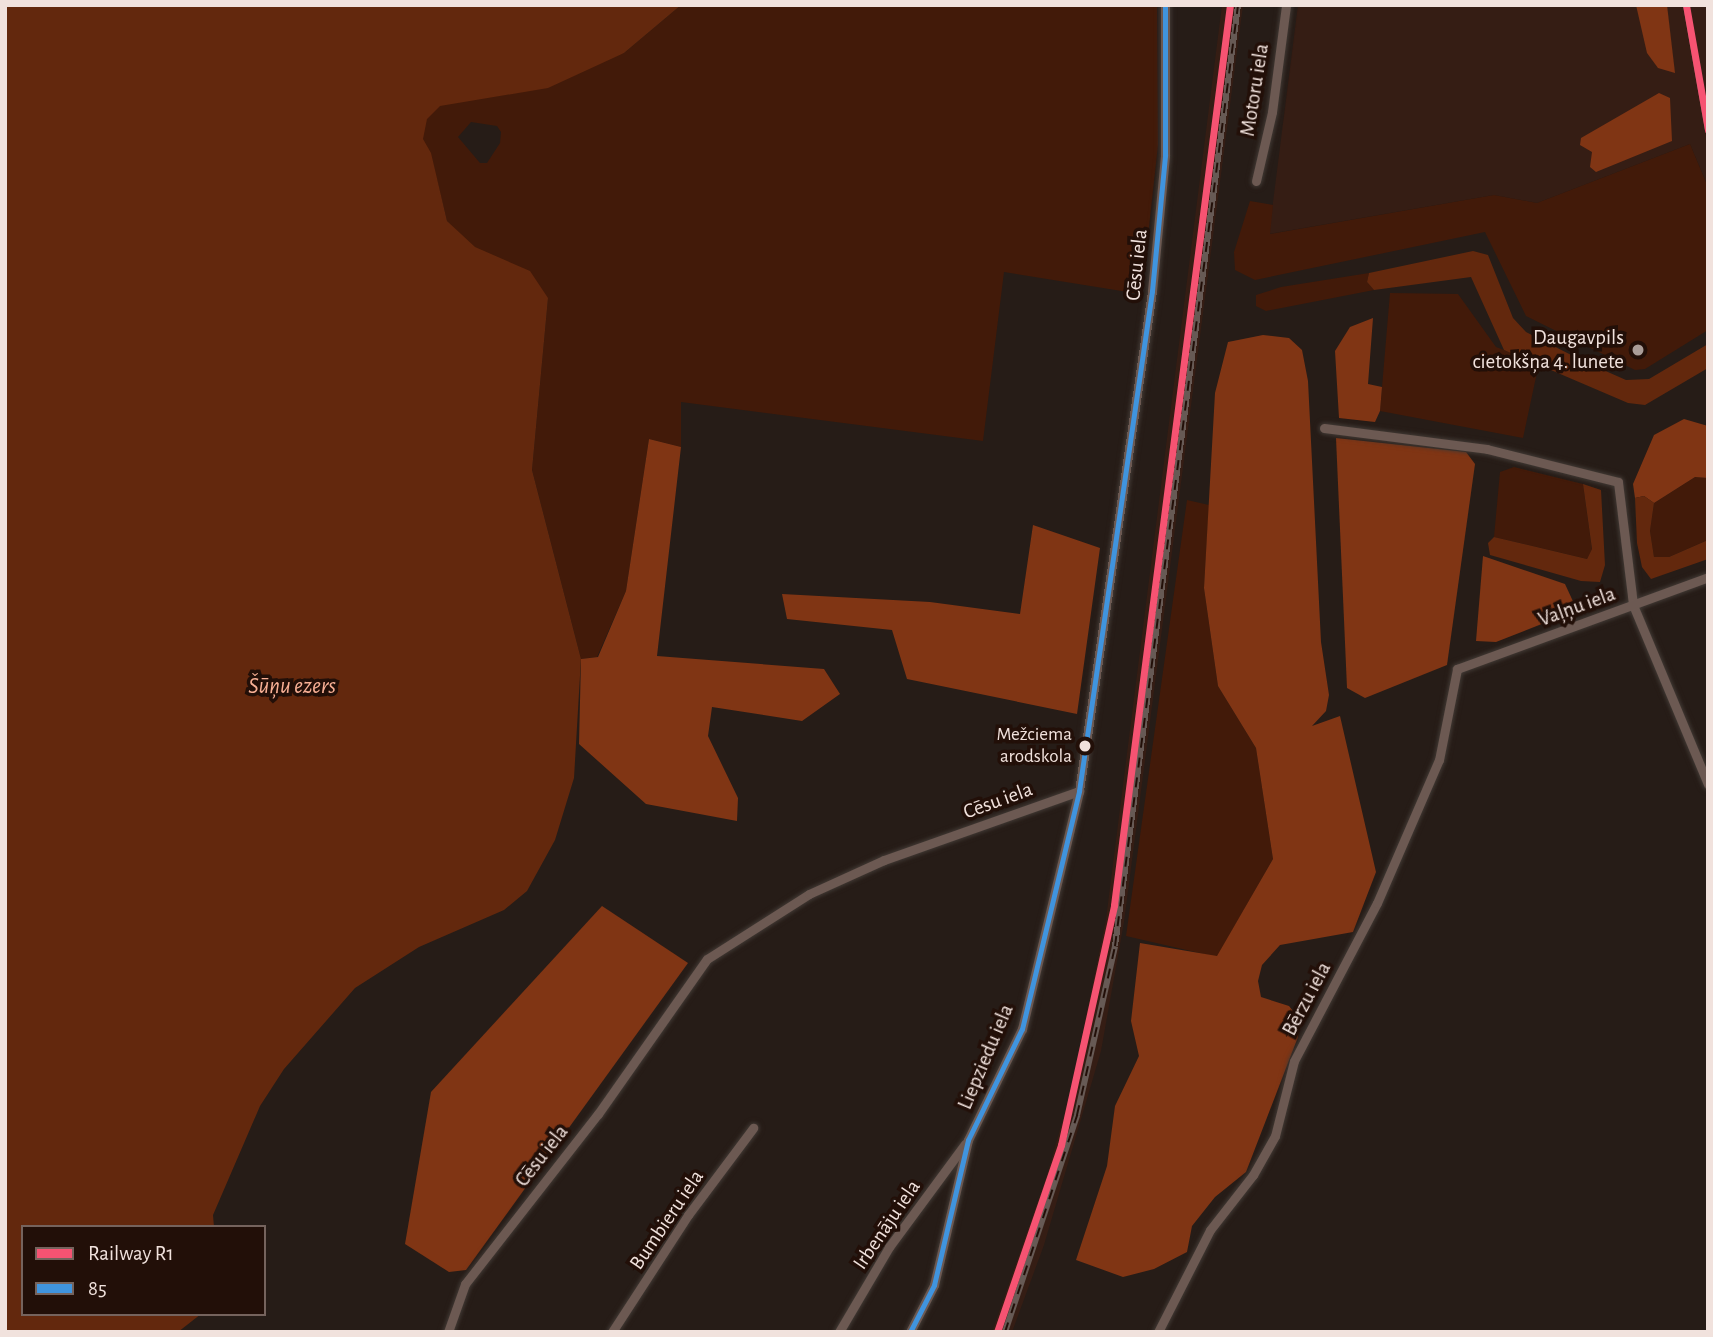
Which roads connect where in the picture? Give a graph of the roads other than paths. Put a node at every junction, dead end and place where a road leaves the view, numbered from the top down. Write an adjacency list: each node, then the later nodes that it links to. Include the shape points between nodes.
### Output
1 (1165, 5): 9 (street, Cēsu iela, via 1165,155 1152,291)
2 (1286, 5): 3 (street, Motoru iela, via 1272,112)
3 (1256, 181)
4 (1324, 428): 6 (street, via 1487,449 1618,482)
5 (1708, 577): 6 (street, Vaļņu iela)
6 (1633, 606): 7 (street, Vaļņu iela); 8 (street)
7 (1457, 668): 16 (street, Bērzu iela, via 1439,760 1377,904 1294,1061 1275,1136 1253,1175 1210,1230)
8 (1708, 784)
9 (1079, 791): 11 (street, Liepziedu iela, via 1022,1029); 12 (street, Cēsu iela, via 884,860 809,894 707,959 598,1114 465,1284)
10 (753, 1128): 13 (street, Bumbieru iela, via 688,1215)
11 (968, 1140): 14 (street, Irbenāju iela, via 889,1247); 15 (street, Liepziedu iela, via 934,1285)
12 (448, 1332)
13 (612, 1332)
14 (839, 1332)
15 (910, 1332)
16 (1158, 1332)

